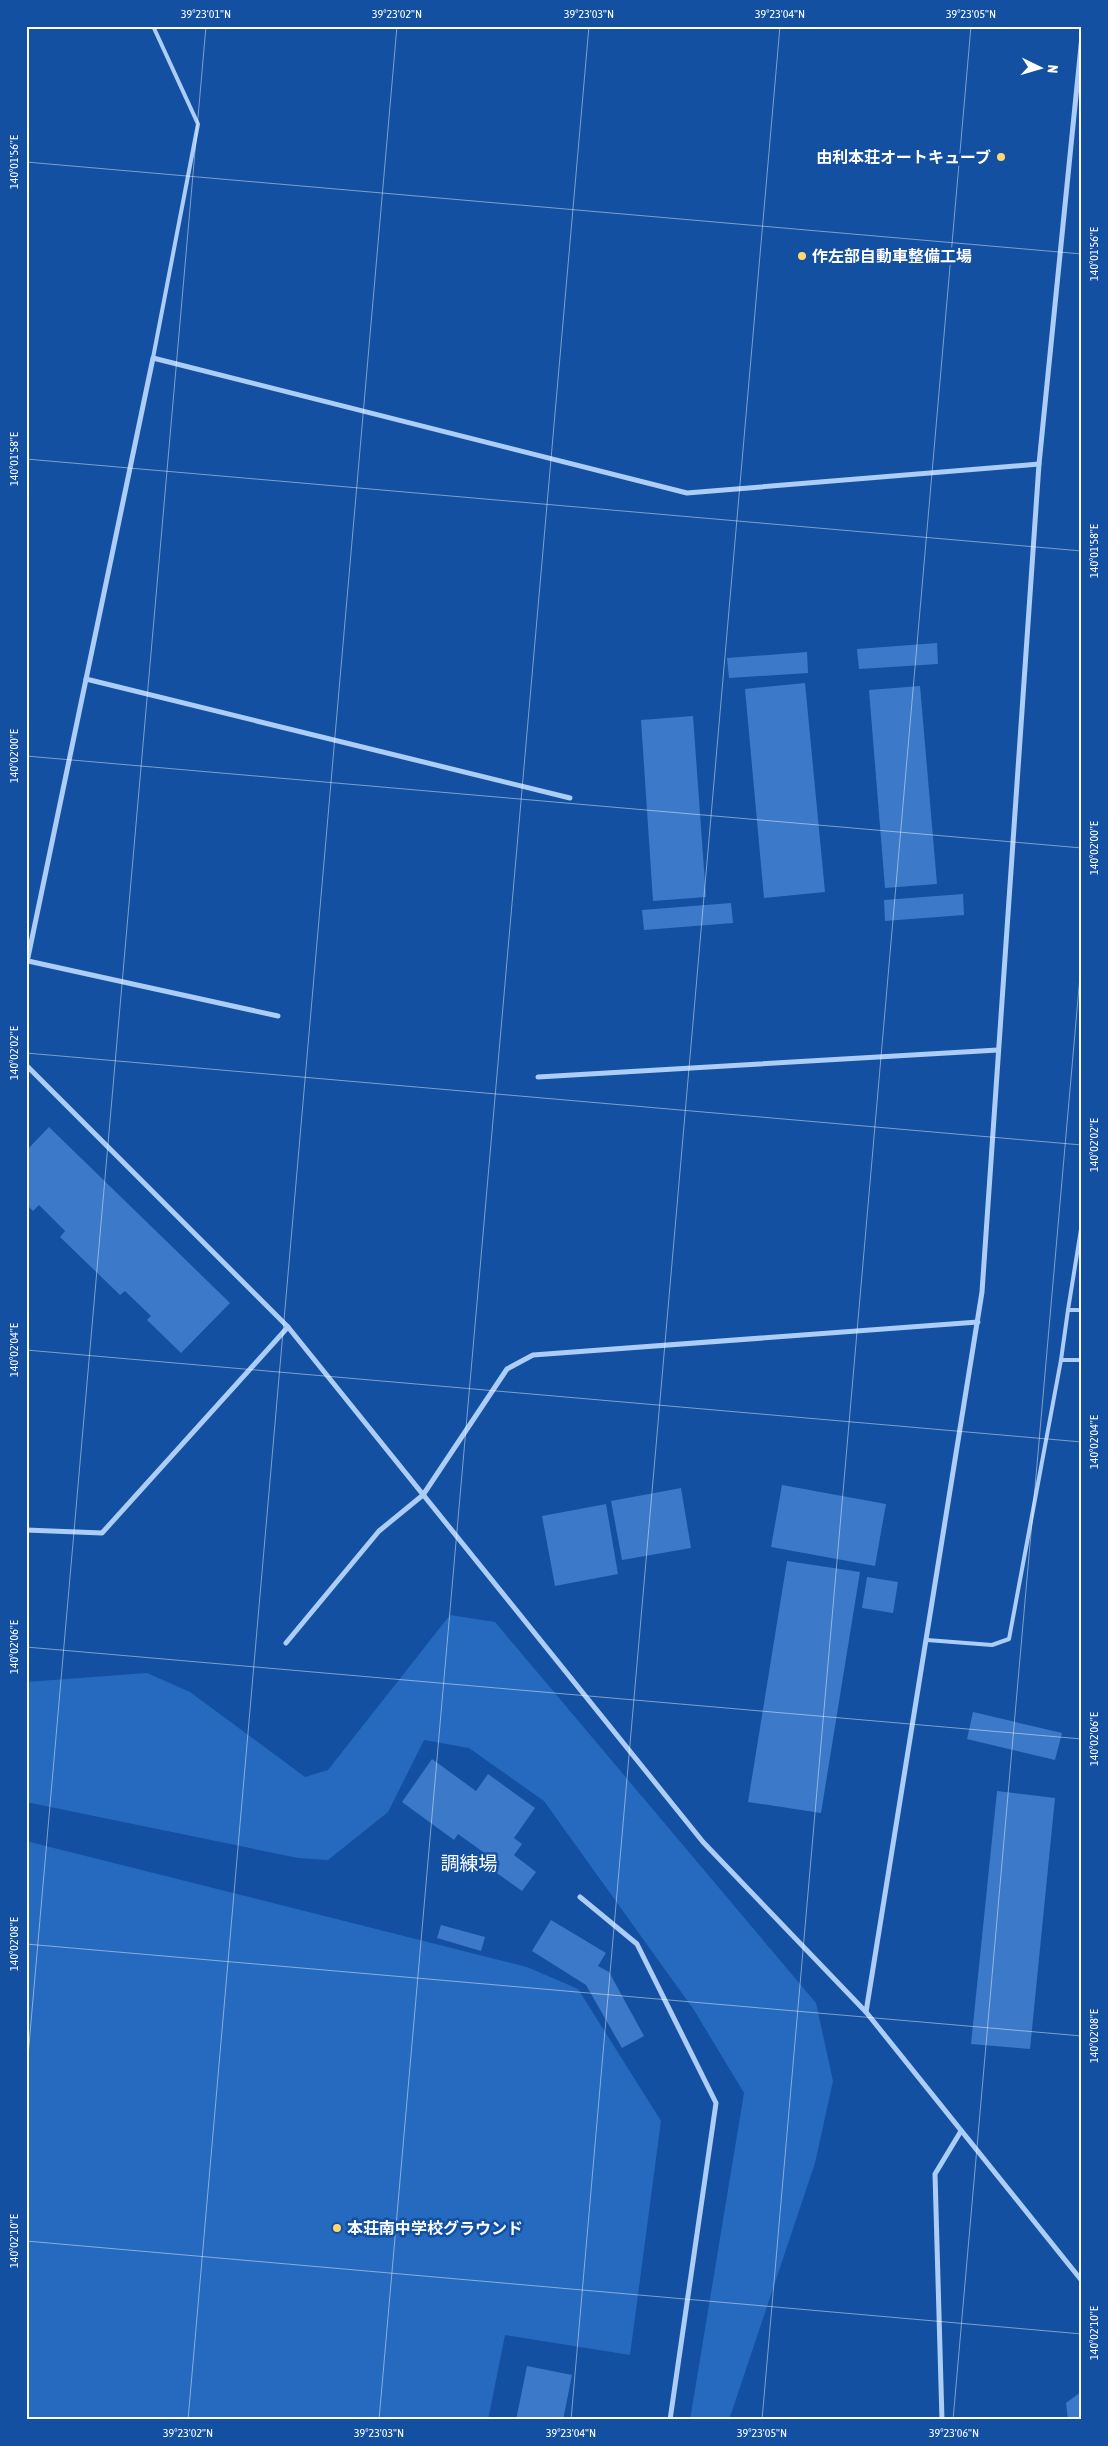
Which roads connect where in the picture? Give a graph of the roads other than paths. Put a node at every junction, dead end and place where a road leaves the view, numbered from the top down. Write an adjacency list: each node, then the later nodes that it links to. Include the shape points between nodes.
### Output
1 (153, 26): 3 (lane, via 198,124)
2 (1082, 36): 4 (street)
3 (153, 358): 4 (street, via 687,493); 5 (street)
4 (1039, 464): 9 (street)
5 (86, 679): 6 (street); 7 (street)
6 (570, 798)
7 (27, 964): 8 (street)
8 (278, 1016)
9 (998, 1050): 11 (street); 15 (street)
10 (26, 1065): 16 (street)
11 (538, 1077)
12 (1082, 1223): 13 (lane)
13 (1068, 1310): 14 (lane); 17 (lane)
14 (1082, 1310)
15 (978, 1322): 19 (street, via 533,1355 507,1369); 21 (street)
16 (288, 1327): 19 (street); 20 (street, via 102,1533)
17 (1061, 1360): 18 (lane); 21 (lane, via 1009,1639 992,1646)
18 (1082, 1360)
19 (422, 1495): 22 (street, via 379,1531); 24 (street, via 703,1842)
20 (26, 1530)
21 (927, 1640): 24 (street)
22 (286, 1643)
23 (580, 1897): 27 (street, via 637,1944 716,2102)
24 (866, 2012): 25 (street)
25 (962, 2131): 26 (street); 28 (street, via 935,2174)
26 (1082, 2281)
27 (670, 2420)
28 (942, 2420)

